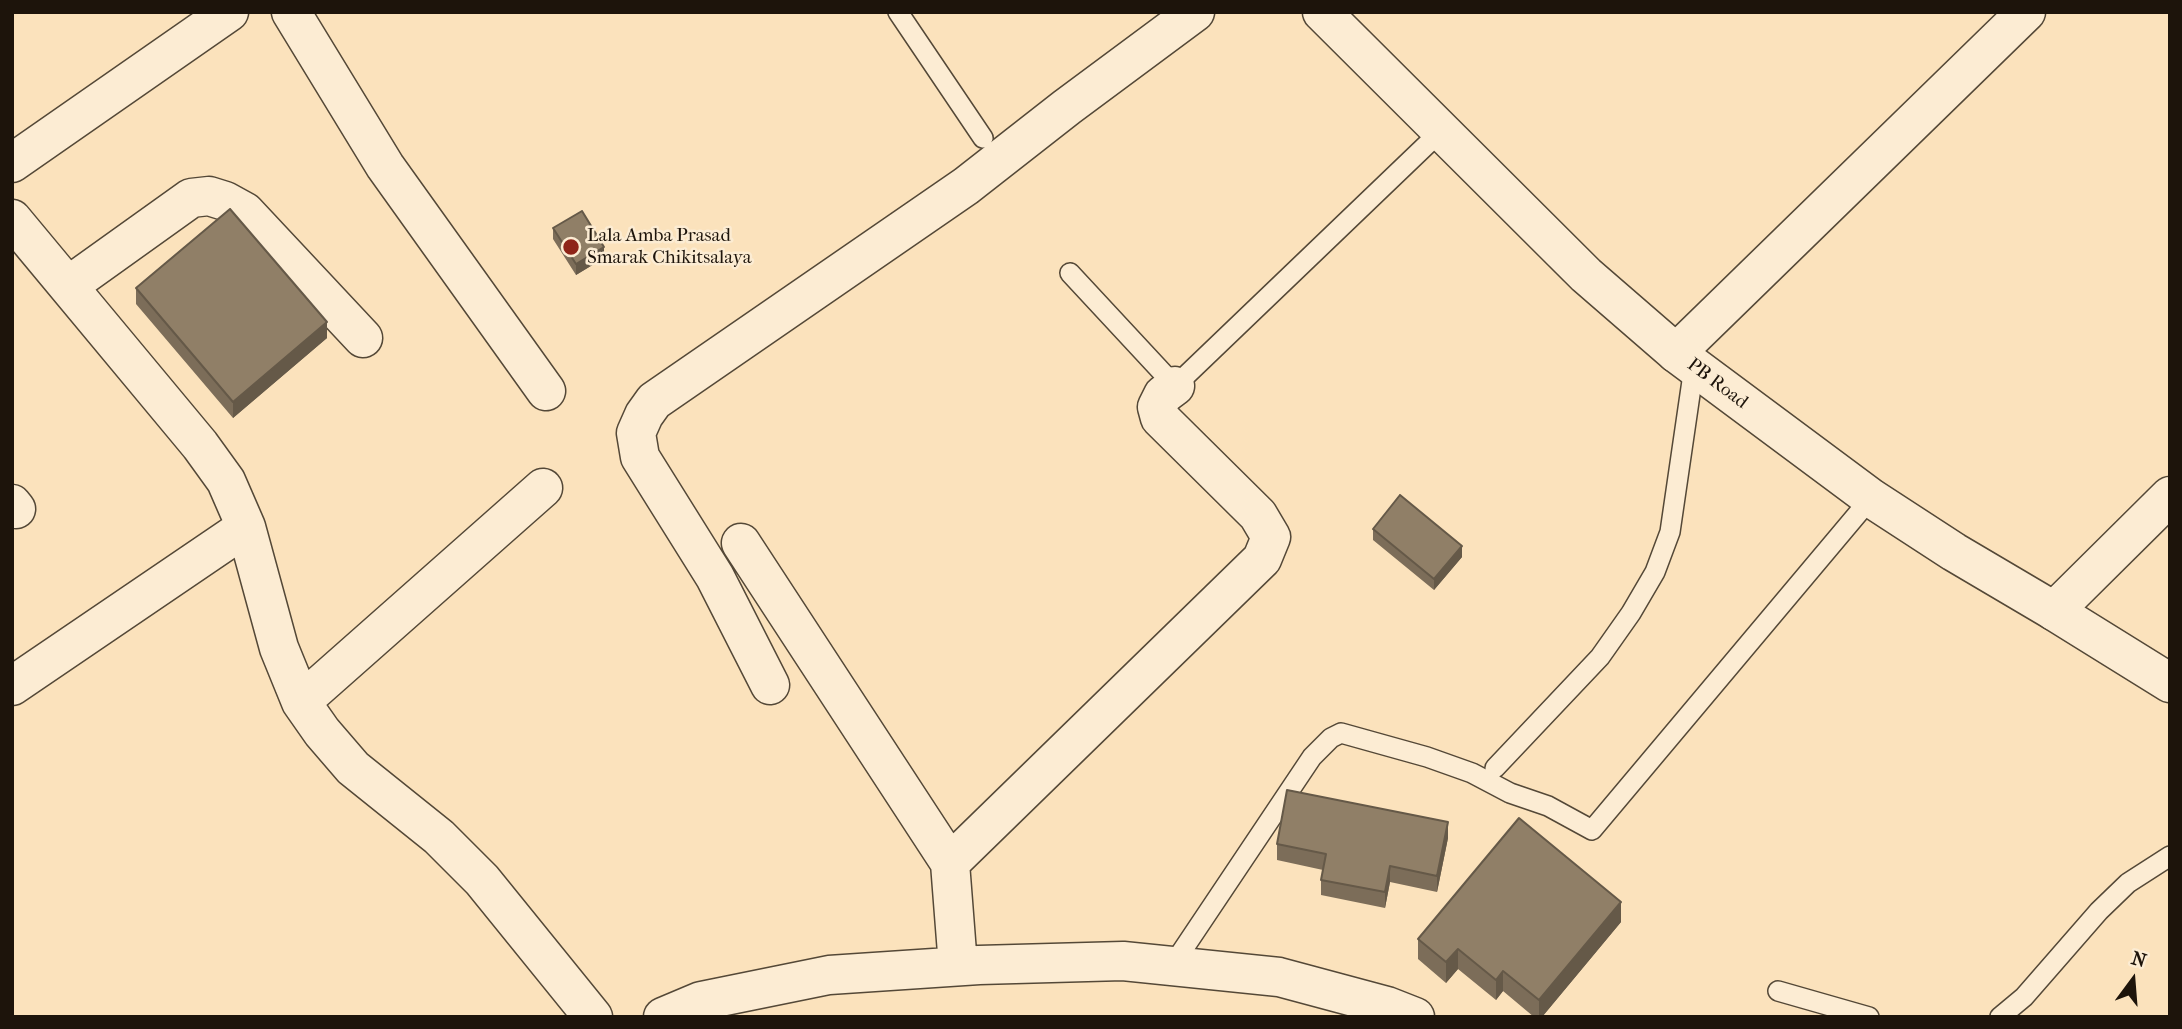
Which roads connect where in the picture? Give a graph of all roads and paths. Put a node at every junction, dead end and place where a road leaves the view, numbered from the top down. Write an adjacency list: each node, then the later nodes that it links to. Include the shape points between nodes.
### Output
1 (229, 12): 9 (street)
2 (291, 12): 16 (street, via 385,166)
3 (898, 12): 8 (lane)
4 (1195, 12): 24 (street, via 966,186 654,401 644,415 636,433 640,457 715,577)
5 (1322, 12): 7 (street, PB Road)
6 (2026, 12): 14 (street)
7 (1441, 131): 14 (street, PB Road, via 1586,275); 15 (lane)
8 (984, 138)
9 (12, 163)
10 (12, 219): 12 (street)
11 (1070, 274): 15 (lane)
12 (68, 286): 13 (street, via 191,198 209,196 245,212); 20 (street, via 200,445 226,481)
13 (363, 338)
14 (1685, 360): 19 (street, PB Road); 27 (lane, via 1670,532 1655,572 1600,657)
15 (1175, 386): 29 (street, via 1157,407 1160,418 1258,515 1271,537 1262,559)
16 (546, 391)
17 (543, 488): 26 (street)
18 (2170, 496): 22 (street)
19 (1871, 498): 22 (street, PB Road); 31 (lane, via 1592,830 1472,773 1341,733 1312,757)
20 (246, 527): 25 (street); 26 (street, via 279,648)
21 (741, 543): 29 (street)
22 (2054, 611): 23 (street, PB Road)
23 (2170, 682)
24 (770, 685)
25 (12, 686)
26 (301, 702): 34 (street, via 353,768 439,837 482,880)
27 (1495, 768)
28 (2170, 856): 37 (lane, via 2128,883 2024,997)
29 (950, 863): 30 (street)
30 (958, 966): 31 (street, via 1123,961); 33 (street, via 829,975 701,1001)
31 (1172, 966): 35 (street, via 1279,977)
32 (1778, 991): 36 (lane)
33 (681, 1014)
34 (593, 1017)
35 (1415, 1017)
36 (1869, 1017)
37 (2000, 1017)

